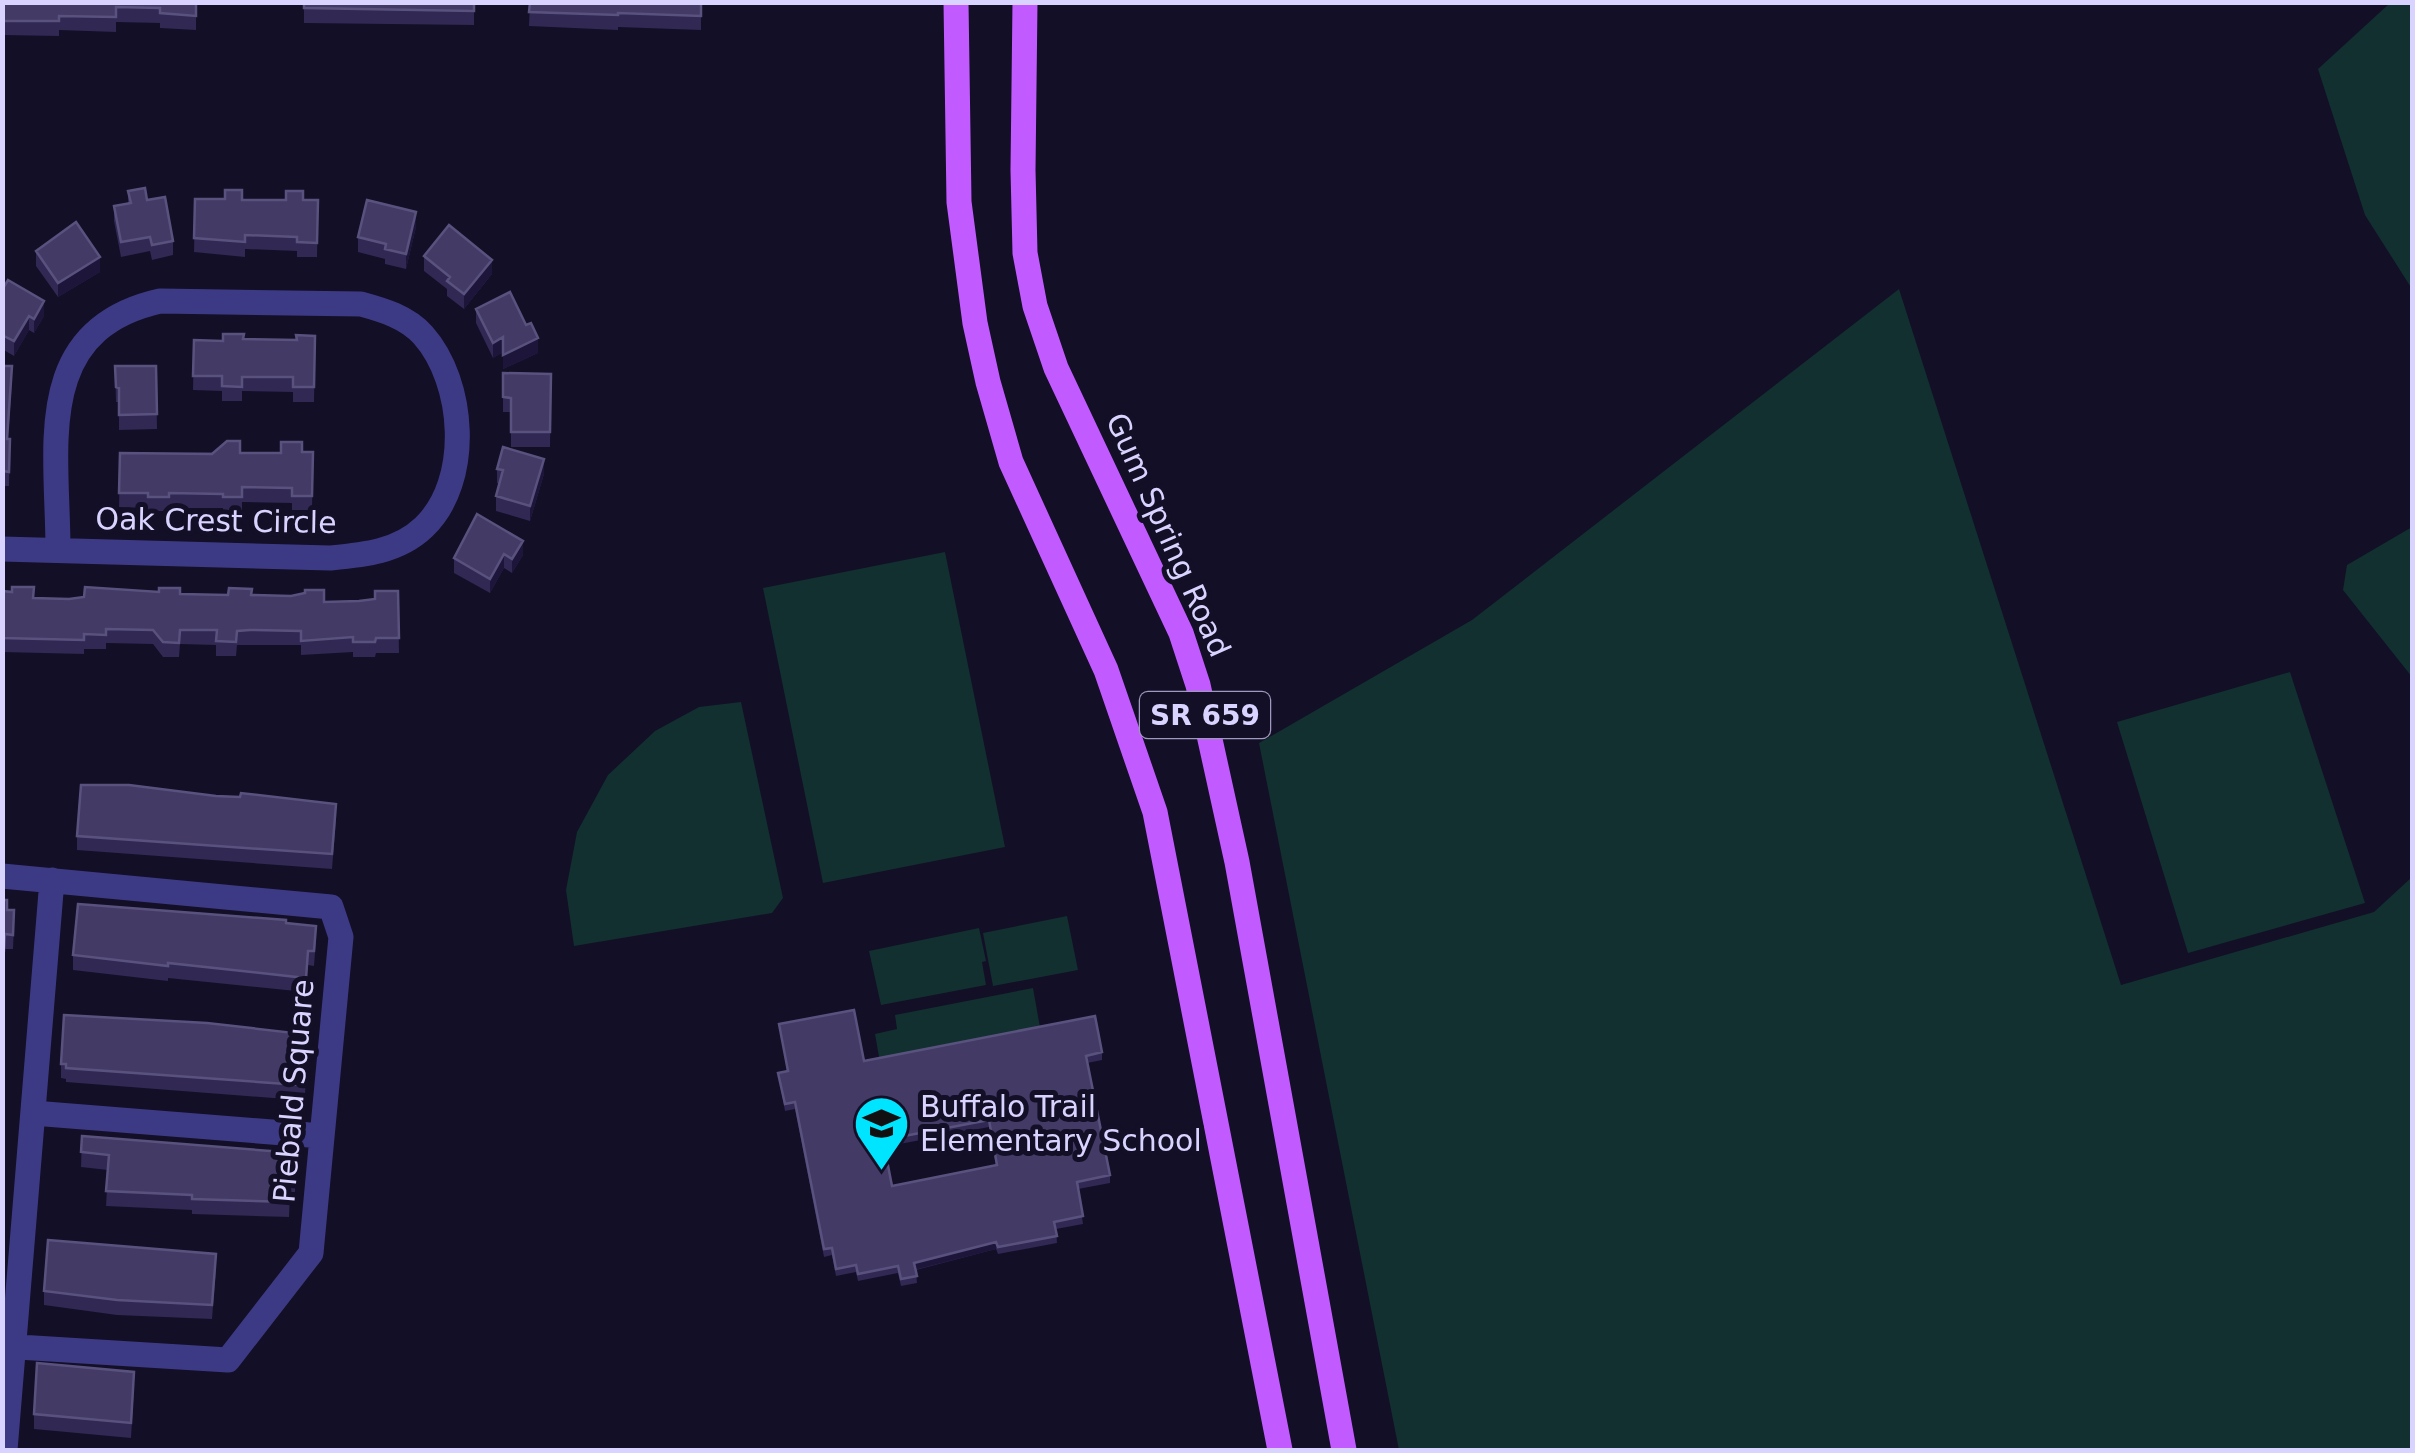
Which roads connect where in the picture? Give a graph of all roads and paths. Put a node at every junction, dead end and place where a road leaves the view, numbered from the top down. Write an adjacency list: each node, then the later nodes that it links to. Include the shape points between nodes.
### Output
1 (956, 2): 11 (main road, SR 659, via 960,202 988,382 1011,462 1106,670 1154,812)
2 (1025, 2): 12 (main road, Gum Spring Road / SR 659, via 1023,187 1035,306 1056,368 1181,633 1198,685 1237,862)
3 (2, 549): 4 (street, Oak Crest Circle)
4 (58, 550): 4 (street, Oak Crest Circle, via 330,558 395,546 424,527 445,496 457,417 452,385 422,334 392,313 361,304 137,306 78,349 61,384)
5 (2, 876): 6 (street, Piebald Square)
6 (52, 880): 7 (street); 8 (street, Piebald Square, via 331,907 341,937)
7 (32, 1112): 8 (street); 9 (street)
8 (322, 1136): 9 (street, Piebald Square, via 311,1253 228,1360)
9 (8, 1347): 10 (street)
10 (5, 1450)
11 (1280, 1450)
12 (1344, 1450)

